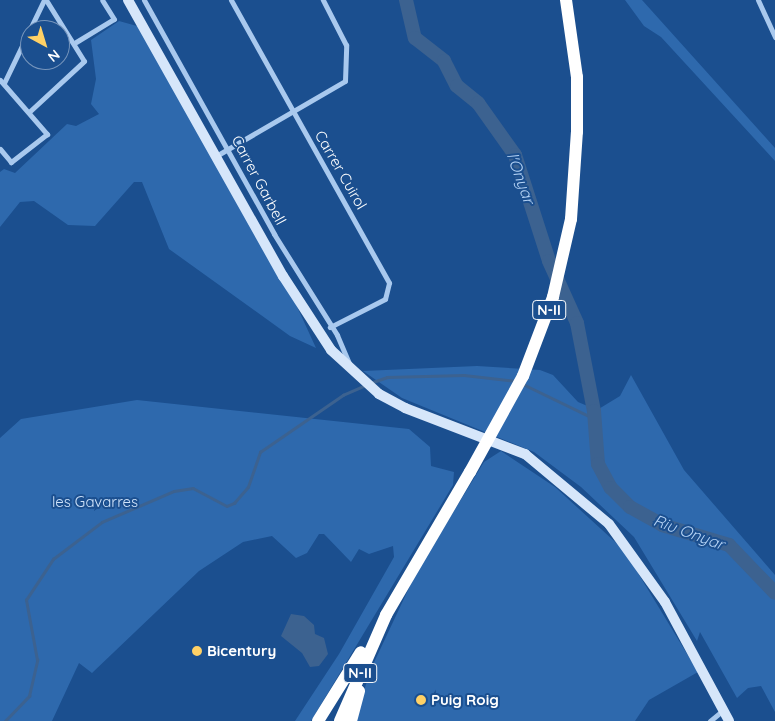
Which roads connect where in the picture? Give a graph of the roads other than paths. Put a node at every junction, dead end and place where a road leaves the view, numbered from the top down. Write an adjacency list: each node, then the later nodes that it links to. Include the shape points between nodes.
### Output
1 (45, 0): 10 (street); 11 (street)
2 (102, 0): 10 (street, via 114,18)
3 (128, 0): 16 (main road)
4 (144, 0): 14 (street, Carrer Garbell)
5 (231, 0): 12 (street, Carrer Cuirol)
6 (323, 0): 12 (street, via 346,46 346,74 344,81)
7 (566, 0): 19 (highway, N-II, bridge, via 577,77 577,132 571,219 553,296 523,376)
8 (758, 0): 9 (street)
9 (775, 37)
10 (76, 42): 13 (street, via 84,60)
11 (2, 81): 13 (street)
12 (293, 111): 14 (street); 17 (street, Carrer Cuirol, via 389,283 385,299)
13 (29, 112): 15 (street, via 47,134 11,162)
14 (229, 148): 16 (street); 17 (street, Carrer Garbell)
15 (0, 149)
16 (216, 156): 18 (main road, via 311,323)
17 (330, 327): 18 (street, Carrer Garbell, via 350,358)
18 (350, 370): 21 (main road, via 379,394 405,408 525,454 609,524 665,602)
19 (391, 606): 20 (highway, N-II); 22 (highway)
20 (381, 625): 23 (highway, N-II); 24 (highway)
21 (724, 709): 25 (street); 26 (main road)
22 (318, 721)
23 (340, 721)
24 (351, 721)
25 (710, 721)
26 (730, 721)

